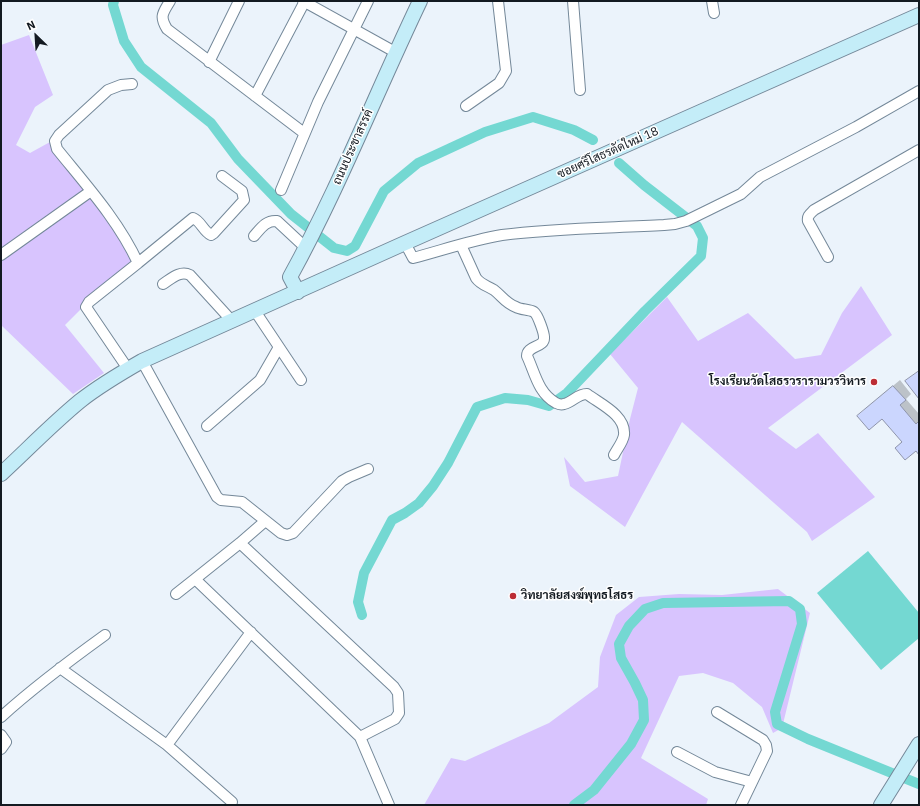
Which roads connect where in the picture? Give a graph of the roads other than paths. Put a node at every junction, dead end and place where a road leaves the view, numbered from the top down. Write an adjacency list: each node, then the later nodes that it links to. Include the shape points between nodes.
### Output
1 (170, 1): 13 (street, via 162,14 167,29)
2 (240, 1): 13 (street)
3 (304, 1): 11 (street); 17 (street)
4 (368, 1): 11 (street)
5 (420, 1): 12 (street, ถนนประชาสรรค์)
6 (498, 1): 18 (street, via 506,71 499,84)
7 (573, 1): 15 (street)
8 (712, 1): 9 (street)
9 (714, 13)
10 (919, 15): 25 (street, ซอยศรีโสธรตัดใหม่ 18)
11 (354, 29): 12 (street); 19 (street)
12 (395, 52): 26 (street, ถนนประชาสรรค์)
13 (209, 62): 17 (street)
14 (132, 84): 23 (street, via 108,90 55,141 57,149)
15 (580, 90)
16 (919, 91): 27 (street, via 760,177 741,194 686,221 664,225 527,233)
17 (255, 96): 19 (street)
18 (466, 106)
19 (304, 133): 22 (street)
20 (919, 150): 29 (street, via 810,214 808,221)
21 (222, 176): 30 (street, via 242,191 244,200 214,233 210,235 193,218)
22 (281, 190)
23 (91, 191): 28 (street); 30 (street, via 130,245)
24 (254, 236): 26 (street, via 271,220 277,221)
25 (405, 243): 27 (street, via 413,258); 32 (street, ซอยศรีโสธรตัดใหม่ 18)
26 (308, 245): 32 (street, ถนนประชาสรรค์, via 290,277)
27 (462, 245): 40 (street, via 480,283 516,308 537,315 545,340 529,350 527,356 542,391 553,401 563,405 587,394 612,412 621,424 624,434)
28 (1, 256)
29 (828, 257)
30 (138, 263): 37 (street, via 86,307)
31 (163, 284): 34 (street, via 185,272)
32 (298, 292): 33 (street, ซอยศรีโสธรตัดใหม่ 18)
33 (255, 311): 34 (street, ซอยศรีโสธรตัดใหม่ 18); 35 (street)
34 (232, 321): 36 (street, ซอยศรีโสธรตัดใหม่ 18)
35 (279, 347): 38 (street); 39 (street, via 260,380)
36 (142, 361): 37 (street, ซอยศรีโสธรตัดใหม่ 18); 41 (street, via 217,498 242,502 281,533 293,533 342,481)
37 (128, 369): 42 (street, ซอยศรีโสธรตัดใหม่ 18, via 75,406)
38 (301, 380)
39 (206, 426)
40 (614, 455)
41 (368, 469)
42 (1, 474)
43 (263, 523): 44 (street)
44 (240, 543): 45 (street); 53 (street, via 394,686 398,693 399,713 395,718)
45 (195, 579): 46 (street); 47 (street)
46 (176, 594)
47 (251, 632): 53 (street); 55 (street)
48 (105, 635): 49 (street)
49 (60, 668): 51 (street); 55 (street)
50 (717, 712): 58 (street, via 763,740 766,745 767,752)
51 (1, 717)
52 (1, 735): 56 (street, via 6,742)
53 (360, 737): 60 (street)
54 (919, 744): 62 (street)
55 (167, 745): 59 (street)
56 (1, 749)
57 (677, 752): 58 (street, via 715,772)
58 (752, 782): 61 (street)
59 (232, 802)
60 (389, 805)
61 (741, 805)
62 (881, 805)

